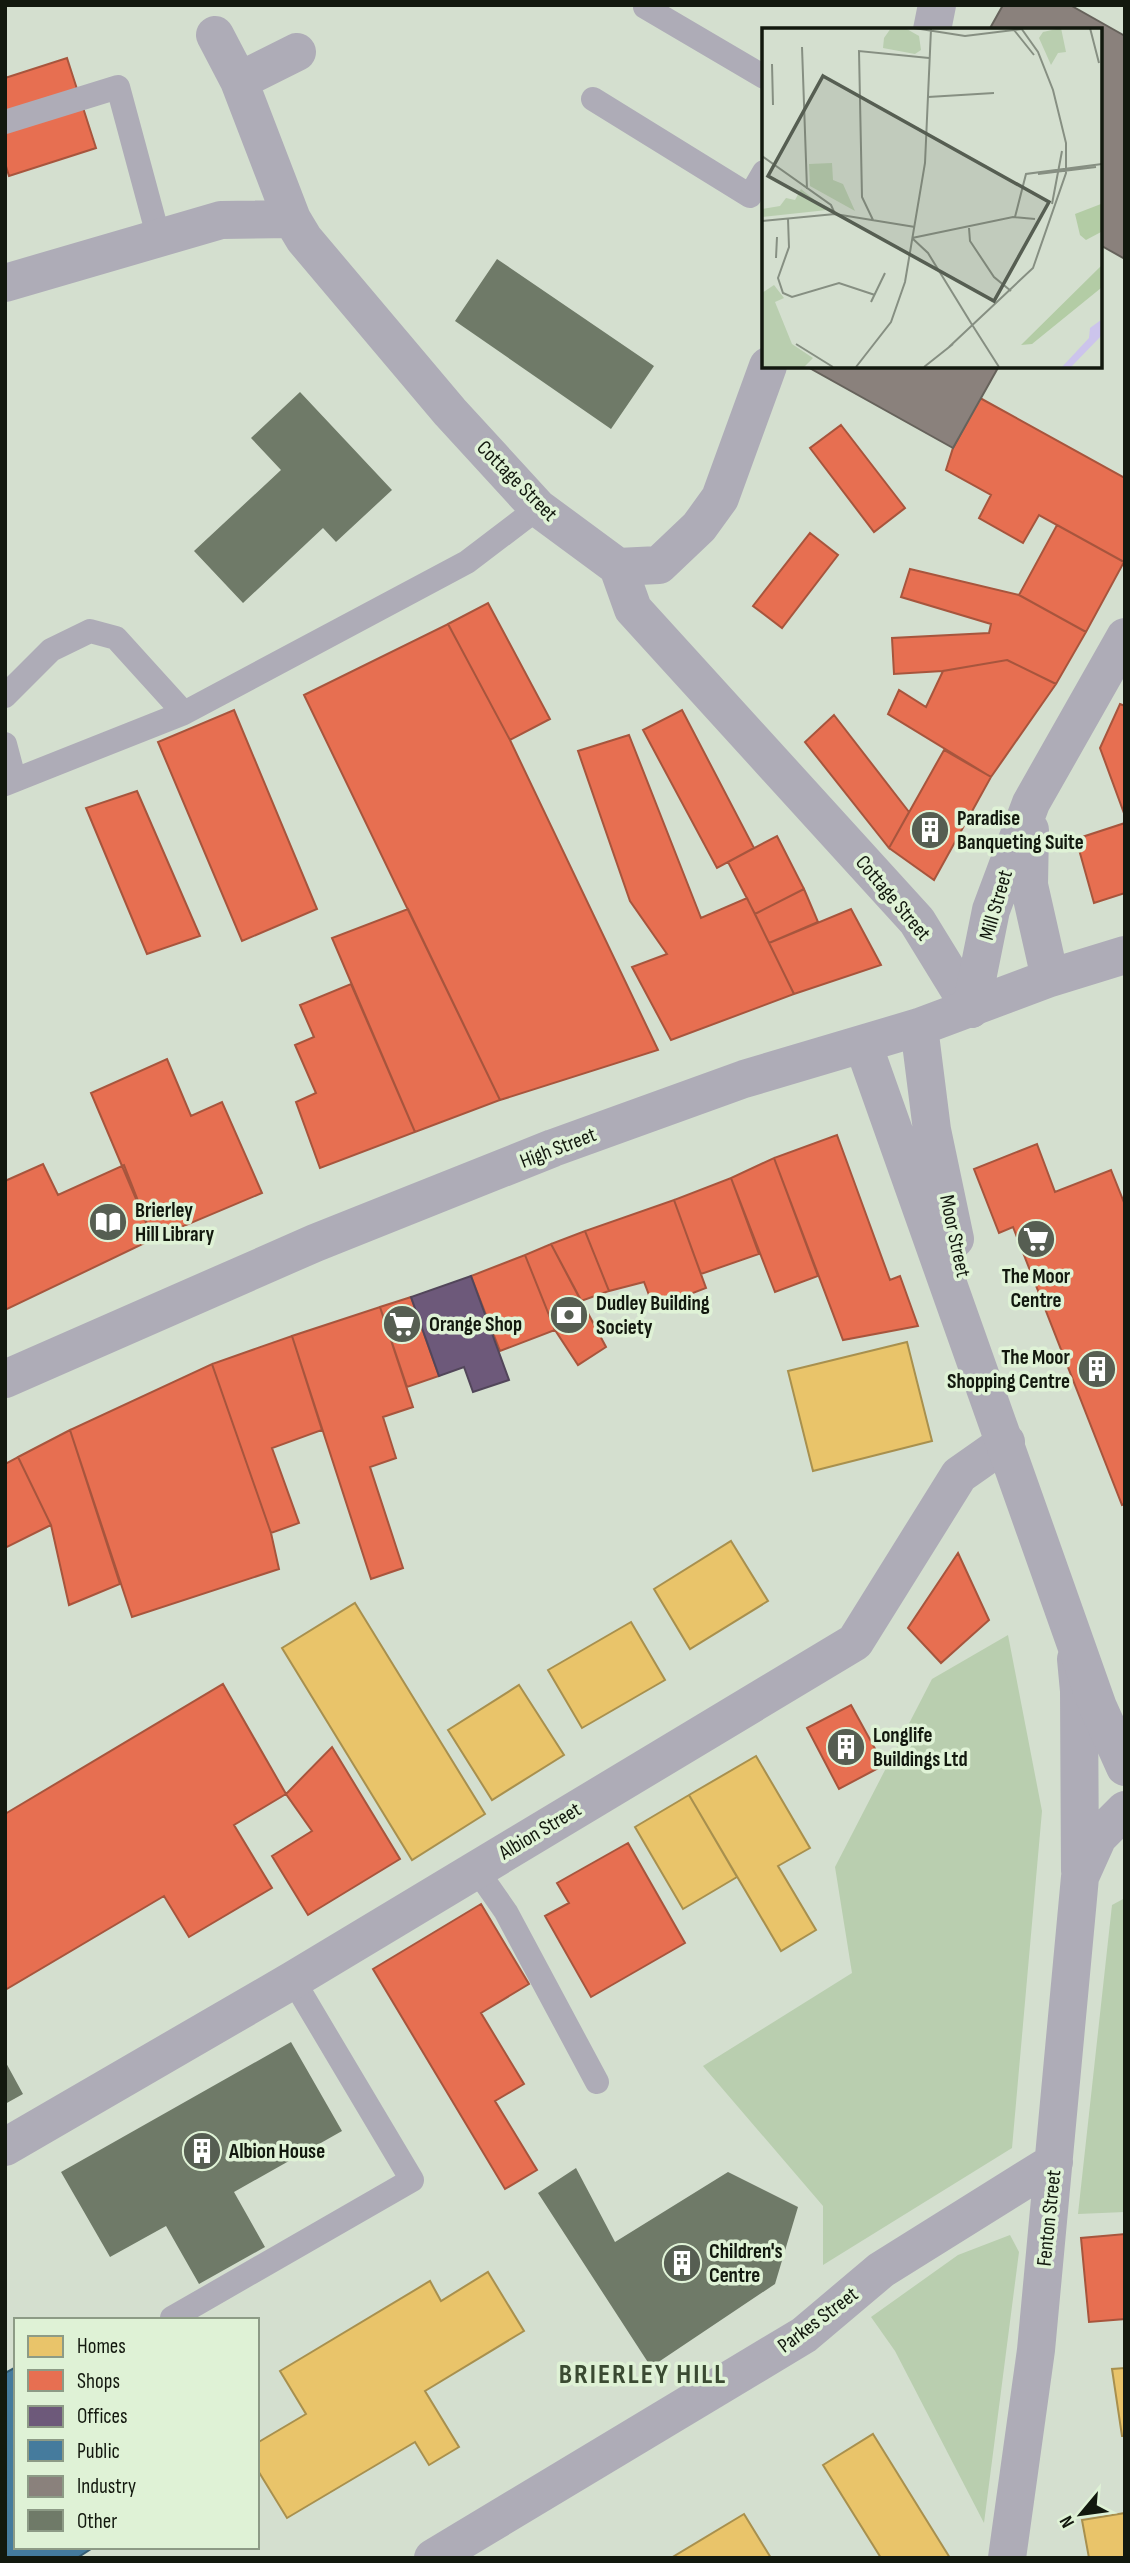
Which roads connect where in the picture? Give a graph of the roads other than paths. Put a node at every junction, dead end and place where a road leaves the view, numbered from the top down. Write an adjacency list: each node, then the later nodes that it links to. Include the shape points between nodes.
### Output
1 (937, 5): 3 (street)
2 (645, 7): 6 (lane)
3 (932, 28)
4 (215, 35): 7 (street, Cottage Street)
5 (297, 52): 7 (street)
6 (762, 76)
7 (239, 81): 11 (street, Cottage Street)
8 (593, 99): 10 (lane, via 750,196)
9 (5, 122): 14 (lane, via 118,87)
10 (762, 175)
11 (275, 177): 12 (street, Cottage Street); 13 (street)
12 (292, 219): 13 (street); 17 (street, Cottage Street, via 450,412)
13 (221, 220): 14 (street)
14 (159, 239): 15 (street)
15 (5, 283)
16 (767, 368): 18 (street, via 720,498 699,527 659,565)
17 (538, 508): 18 (street, Cottage Street); 21 (lane, via 467,562)
18 (618, 567): 27 (street, Cottage Street, via 633,609 917,921)
19 (1125, 637): 24 (street, Mill Street)
20 (5, 696): 21 (lane, via 51,650 90,631 117,638)
21 (184, 713): 23 (lane)
22 (5, 744): 23 (lane)
23 (10, 781)
24 (1031, 803): 26 (street, Mill Street, via 1029,885); 27 (street, Mill Street, via 990,910)
25 (1125, 956): 26 (street, High Street)
26 (1050, 978): 27 (street, High Street)
27 (971, 1009): 28 (street, High Street)
28 (919, 1027): 29 (street, High Street); 31 (street, Moor Street, via 932,1129)
29 (863, 1044): 30 (street, High Street, via 744,1079 553,1148 304,1247); 31 (street, Moor Street)
30 (5, 1379)
31 (1006, 1442): 32 (street, Moor Street); 35 (street, Albion Street, via 959,1475 855,1642)
32 (1074, 1639): 33 (street, Moor Street); 36 (street, Fenton Street, via 1079,1691)
33 (1125, 1767)
34 (1125, 1810): 36 (street, Fenton Street, via 1098,1837)
35 (476, 1869): 37 (street, Albion Street); 38 (lane, via 506,1912)
36 (1080, 1877): 40 (street, Fenton Street)
37 (293, 1980): 39 (street, Albion Street); 41 (lane, via 412,2180)
38 (597, 2082)
39 (5, 2147)
40 (1054, 2162): 42 (street, Parkes Street, via 880,2270 804,2335); 43 (street, Fenton Street, via 1036,2350)
41 (172, 2318)
42 (433, 2558)
43 (1007, 2558)

